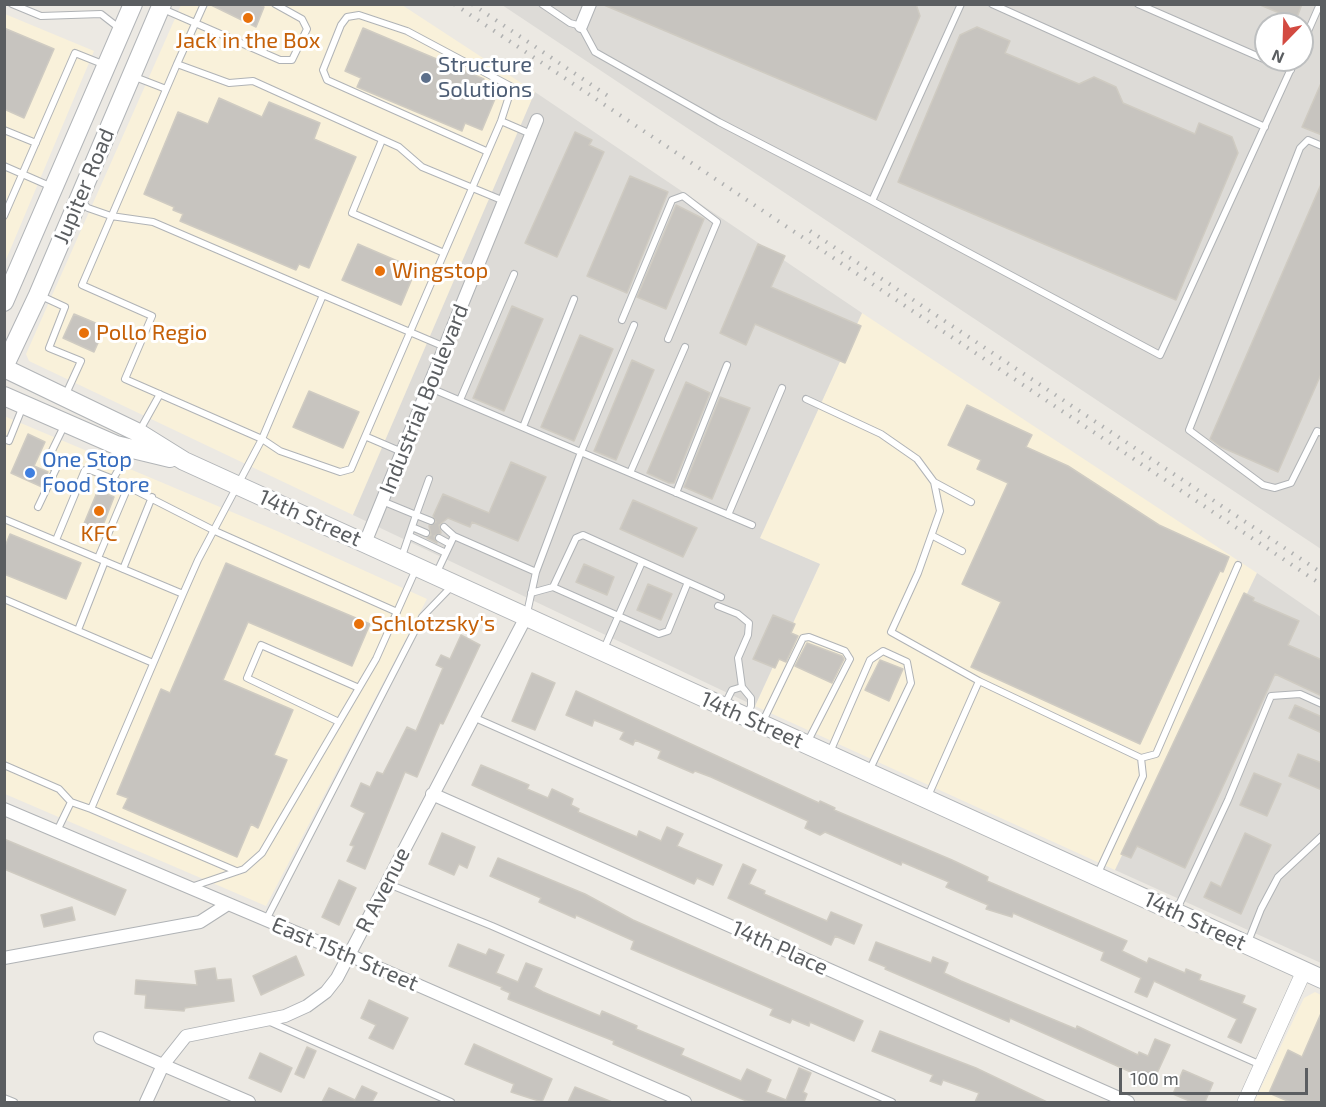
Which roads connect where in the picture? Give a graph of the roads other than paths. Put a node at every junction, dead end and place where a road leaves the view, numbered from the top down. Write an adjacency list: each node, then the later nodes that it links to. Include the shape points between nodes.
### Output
1 (12, 4): 13 (lane, via 41,16 100,14)
2 (133, 4): 13 (main road, Jupiter Road)
3 (204, 4): 11 (lane)
4 (275, 4): 11 (lane, via 302,19 307,29 292,60 280,60)
5 (542, 4): 12 (lane)
6 (590, 4): 12 (street)
7 (962, 4): 35 (lane)
8 (992, 4): 22 (lane)
9 (1138, 4): 14 (lane)
10 (161, 6): 11 (lane); 18 (main road, Jupiter Road)
11 (196, 23): 15 (lane)
12 (581, 26): 35 (lane, via 595,52)
13 (122, 30): 16 (main road, Jupiter Road)
14 (1254, 55)
15 (177, 64): 19 (lane); 25 (lane, via 229,83 253,81)
16 (106, 65): 18 (main road); 26 (lane, via 75,53); 31 (main road, Jupiter Road)
17 (1290, 72): 22 (lane)
18 (131, 75): 19 (lane); 33 (main road, Jupiter Road)
19 (166, 89): 37 (lane)
20 (537, 120): 24 (street, Industrial Boulevard)
21 (501, 121): 24 (lane); 28 (lane); 28 (lane, via 512,87 406,31 359,15 347,17 341,25 323,70 327,80)
22 (1265, 126): 35 (lane, via 1160,355)
23 (4, 130): 26 (lane)
24 (531, 134): 34 (street, Industrial Boulevard)
25 (382, 140): 32 (lane, via 399,147 422,167); 38 (lane, via 352,213)
26 (36, 143): 30 (lane)
27 (1322, 146): 63 (lane, via 1308,141 1300,148 1189,430 1263,485 1275,488 1291,483)
28 (486, 151): 32 (lane)
29 (4, 166): 30 (lane)
30 (22, 174): 31 (lane); 36 (lane)
31 (56, 188): 33 (main road); 40 (main road, Jupiter Road)
32 (472, 188): 34 (lane); 38 (lane)
33 (78, 199): 37 (lane, via 88,208); 42 (main road, Jupiter Road)
34 (504, 201): 48 (street, Industrial Boulevard)
35 (872, 201)
36 (5, 212)
37 (111, 216): 41 (lane, via 153,222); 54 (lane, via 82,285 152,316 125,379)
38 (444, 253): 46 (lane)
39 (514, 274): 58 (lane)
40 (7, 290)
41 (323, 294): 46 (lane); 66 (lane)
42 (38, 295): 51 (main road, Jupiter Road); 56 (lane, via 65,307 49,348 81,361)
43 (574, 299): 62 (lane)
44 (622, 320): 47 (lane, via 672,200 683,196 717,222)
45 (634, 325): 69 (lane)
46 (410, 332): 48 (lane); 64 (lane)
47 (668, 339)
48 (445, 347): 52 (street, Industrial Boulevard)
49 (685, 347): 70 (lane)
50 (727, 365): 76 (lane)
51 (4, 367): 56 (main road, 14th Street)
52 (428, 387): 58 (lane); 68 (street, Industrial Boulevard)
53 (782, 388): 82 (lane)
54 (160, 393): 66 (lane); 67 (lane)
55 (4, 396): 59 (main road, 14th Street)
56 (64, 397): 67 (main road, 14th Street)
57 (806, 399): 73 (lane, via 881,434 917,459)
58 (460, 400): 62 (lane)
59 (23, 405): 61 (main road, 14th Street); 65 (lane, via 9,441)
60 (1322, 422): 63 (lane)
61 (65, 423): 67 (main road, 14th Street); 80 (lane, via 46,463 56,469)
62 (523, 427): 69 (lane)
63 (1319, 432)
64 (367, 437): 66 (lane, via 351,469 340,472 280,451); 68 (lane)
65 (4, 439)
66 (262, 439): 74 (lane)
67 (135, 441): 71 (lane); 74 (main road, 14th Street)
68 (402, 452): 78 (street, Industrial Boulevard)
69 (580, 452): 70 (lane); 104 (lane)
70 (630, 473): 76 (lane)
71 (113, 479): 75 (lane); 94 (lane, via 85,470)
72 (429, 479): 81 (lane)
73 (934, 482): 79 (lane); 92 (lane, via 940,511)
74 (238, 486): 88 (lane); 95 (main road, 14th Street)
75 (128, 487): 77 (lane); 99 (lane)
76 (676, 493): 82 (lane)
77 (152, 497): 88 (lane); 103 (lane)
78 (382, 501): 81 (lane); 95 (street, Industrial Boulevard)
79 (971, 502)
80 (38, 507)
81 (416, 515): 84 (lane); 87 (lane)
82 (728, 515): 85 (lane)
83 (4, 519): 94 (lane)
84 (431, 521)
85 (752, 525)
86 (444, 526): 91 (lane)
87 (412, 527): 89 (lane); 90 (lane)
88 (215, 531): 110 (lane); 114 (lane)
89 (426, 533)
90 (410, 536): 98 (lane); 101 (lane)
91 (454, 536): 96 (lane); 104 (lane)
92 (933, 536): 97 (lane); 120 (lane, via 891,632)
93 (439, 538): 96 (lane)
94 (56, 540): 99 (lane)
95 (364, 543): 101 (main road, 14th Street)
96 (450, 544): 98 (lane)
97 (962, 551)
98 (446, 553): 105 (lane)
99 (102, 560): 103 (lane); 117 (lane)
100 (642, 562): 106 (lane); 108 (lane, via 583,535 576,538); 115 (lane)
101 (409, 563): 105 (main road, 14th Street); 114 (lane)
102 (1238, 565): 130 (lane, via 1156,754)
103 (123, 569): 110 (lane)
104 (536, 572): 109 (lane)
105 (436, 576): 107 (main road, 14th Street)
106 (688, 582): 111 (lane); 115 (lane, via 668,631 659,634)
107 (454, 584): 116 (main road, 14th Street); 146 (lane, via 422,617)
108 (554, 587): 109 (lane); 115 (lane)
109 (531, 593): 116 (lane)
110 (183, 594): 119 (lane)
111 (722, 597)
112 (4, 599): 117 (lane)
113 (718, 606): 121 (lane, via 749,622 738,658)
114 (397, 612): 122 (lane)
115 (620, 616): 118 (lane)
116 (526, 617): 118 (main road, 14th Street); 125 (street, R Avenue)
117 (78, 630): 119 (lane)
118 (603, 652): 124 (main road, 14th Street)
119 (153, 663): 137 (lane)
120 (979, 681): 130 (lane); 134 (lane)
121 (742, 687): 124 (lane, via 732,690); 126 (lane, via 751,698)
122 (359, 688): 127 (lane); 127 (lane, via 261,645 247,678)
123 (1322, 704): 145 (lane, via 1300,694 1271,696)
124 (723, 706): 126 (main road, 14th Street)
125 (473, 717): 133 (street, R Avenue); 155 (lane)
126 (754, 721): 128 (main road, 14th Street); 128 (lane, via 803,638 844,651 850,659)
127 (339, 722): 140 (lane, via 262,853)
128 (806, 744): 129 (main road, 14th Street)
129 (828, 754): 132 (main road, 14th Street); 132 (lane, via 870,660 883,651 907,662 911,683)
130 (1141, 758): 141 (lane, via 1143,776)
131 (4, 765): 135 (lane, via 59,789)
132 (868, 772): 134 (main road, 14th Street)
133 (432, 794): 142 (street, R Avenue); 163 (street, 14th Place)
134 (927, 799): 141 (main road, 14th Street)
135 (71, 802): 137 (lane); 138 (lane)
136 (4, 809): 138 (street, East 15th Street)
137 (91, 809): 140 (lane)
138 (57, 831): 143 (street, East 15th Street)
139 (1322, 836): 147 (lane, via 1278,878)
140 (237, 871): 143 (lane)
141 (1096, 876): 145 (main road, 14th Street)
142 (386, 883): 148 (street, R Avenue); 162 (lane)
143 (190, 888): 144 (street, East 15th Street)
144 (228, 904): 146 (street, East 15th Street); 149 (street, via 200,922)
145 (1175, 912): 147 (main road, 14th Street)
146 (266, 920): 148 (street, East 15th Street)
147 (1247, 945): 150 (main road, 14th Street)
148 (349, 955): 152 (street, R Avenue, via 326,992 296,1011); 161 (street, East 15th Street)
149 (4, 958)
150 (1304, 971): 151 (main road, 14th Street); 155 (street)
151 (1322, 979)
152 (265, 1020): 154 (street, R Avenue, via 186,1036); 160 (lane)
153 (100, 1038): 154 (street)
154 (163, 1065): 158 (street, R Avenue); 159 (street)
155 (1262, 1065): 164 (street)
156 (4, 1098): 157 (lane)
157 (14, 1102)
158 (146, 1102)
159 (249, 1102)
160 (451, 1102)
161 (685, 1102)
162 (892, 1102)
163 (1128, 1102)
164 (1245, 1102)

